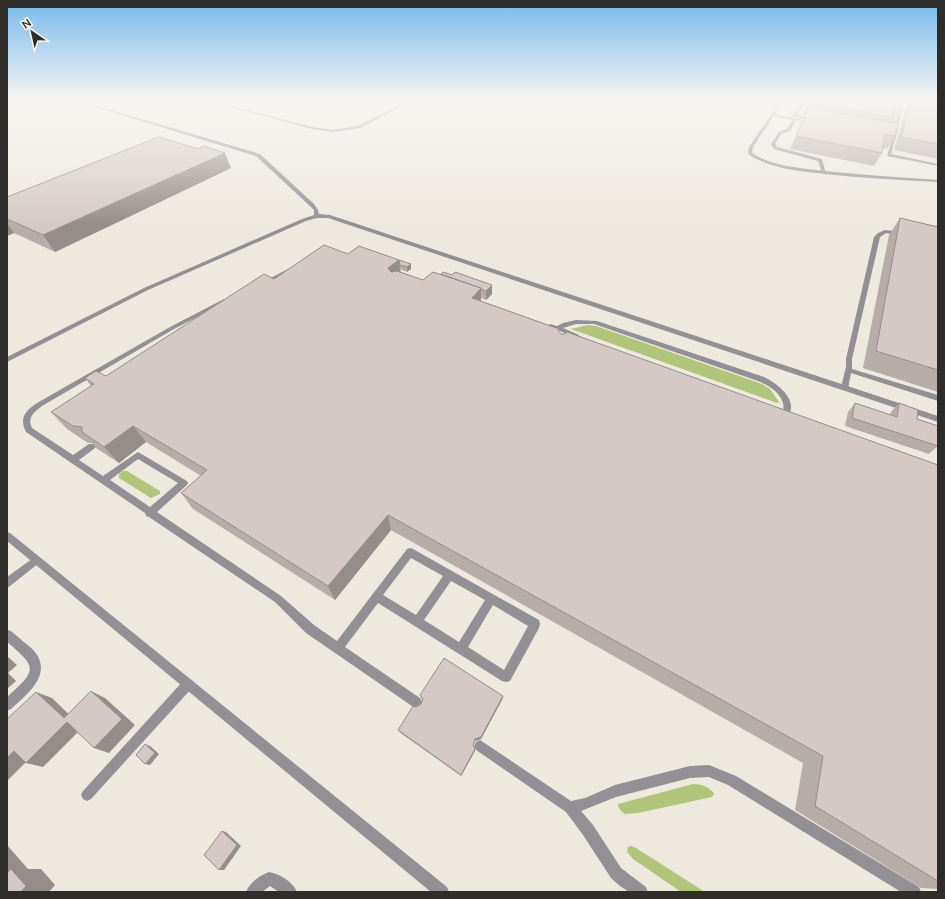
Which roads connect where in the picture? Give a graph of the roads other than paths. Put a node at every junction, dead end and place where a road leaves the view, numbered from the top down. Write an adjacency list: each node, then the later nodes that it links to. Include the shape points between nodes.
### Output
1 (214, 142): 8 (street, via 258,155 312,204)
2 (755, 142): 6 (street, via 750,155 778,164)
3 (774, 142): 6 (street, via 775,148 820,160)
4 (893, 142): 5 (street, via 889,155)
5 (938, 165)
6 (824, 173): 7 (street)
7 (938, 181)
8 (317, 216): 16 (street, via 154,285); 18 (street, via 338,218)
9 (907, 236): 17 (street, via 886,231 877,237 849,360)
10 (292, 269): 11 (street)
11 (257, 286)
12 (228, 300): 23 (street, via 172,328 31,411 26,420 29,430)
13 (543, 324): 14 (street)
14 (558, 329): 15 (street, via 569,336); 20 (street, via 582,322 599,323 762,379 773,385 785,398)
15 (586, 339)
16 (7, 360)
17 (849, 370): 18 (street); 19 (street)
18 (845, 387): 21 (street)
19 (938, 398)
20 (787, 411)
21 (938, 418)
22 (92, 446): 23 (street)
23 (72, 460): 24 (street)
24 (103, 481): 25 (street); 25 (street, via 138,455 184,483)
25 (149, 512): 34 (street, via 278,599 310,629)
26 (7, 536): 27 (street)
27 (36, 560): 29 (street); 36 (street)
28 (450, 575): 30 (street, via 410,552); 31 (street); 32 (street)
29 (7, 583)
30 (377, 597): 32 (street); 34 (street)
31 (492, 599): 35 (street); 35 (street, via 535,624 506,677)
32 (417, 622): 35 (street)
33 (7, 635): 38 (street, via 31,657 36,670 27,686)
34 (338, 648): 37 (street)
35 (460, 649)
36 (188, 684): 40 (street); 44 (street)
37 (416, 702)
38 (7, 705)
39 (480, 746): 41 (street)
40 (87, 795)
41 (570, 808): 45 (street, via 616,873); 46 (street, via 624,788 690,772 709,771 732,780)
42 (254, 892): 43 (street, via 259,885 269,879 276,880)
43 (290, 892)
44 (442, 892)
45 (641, 892)
46 (914, 892)

